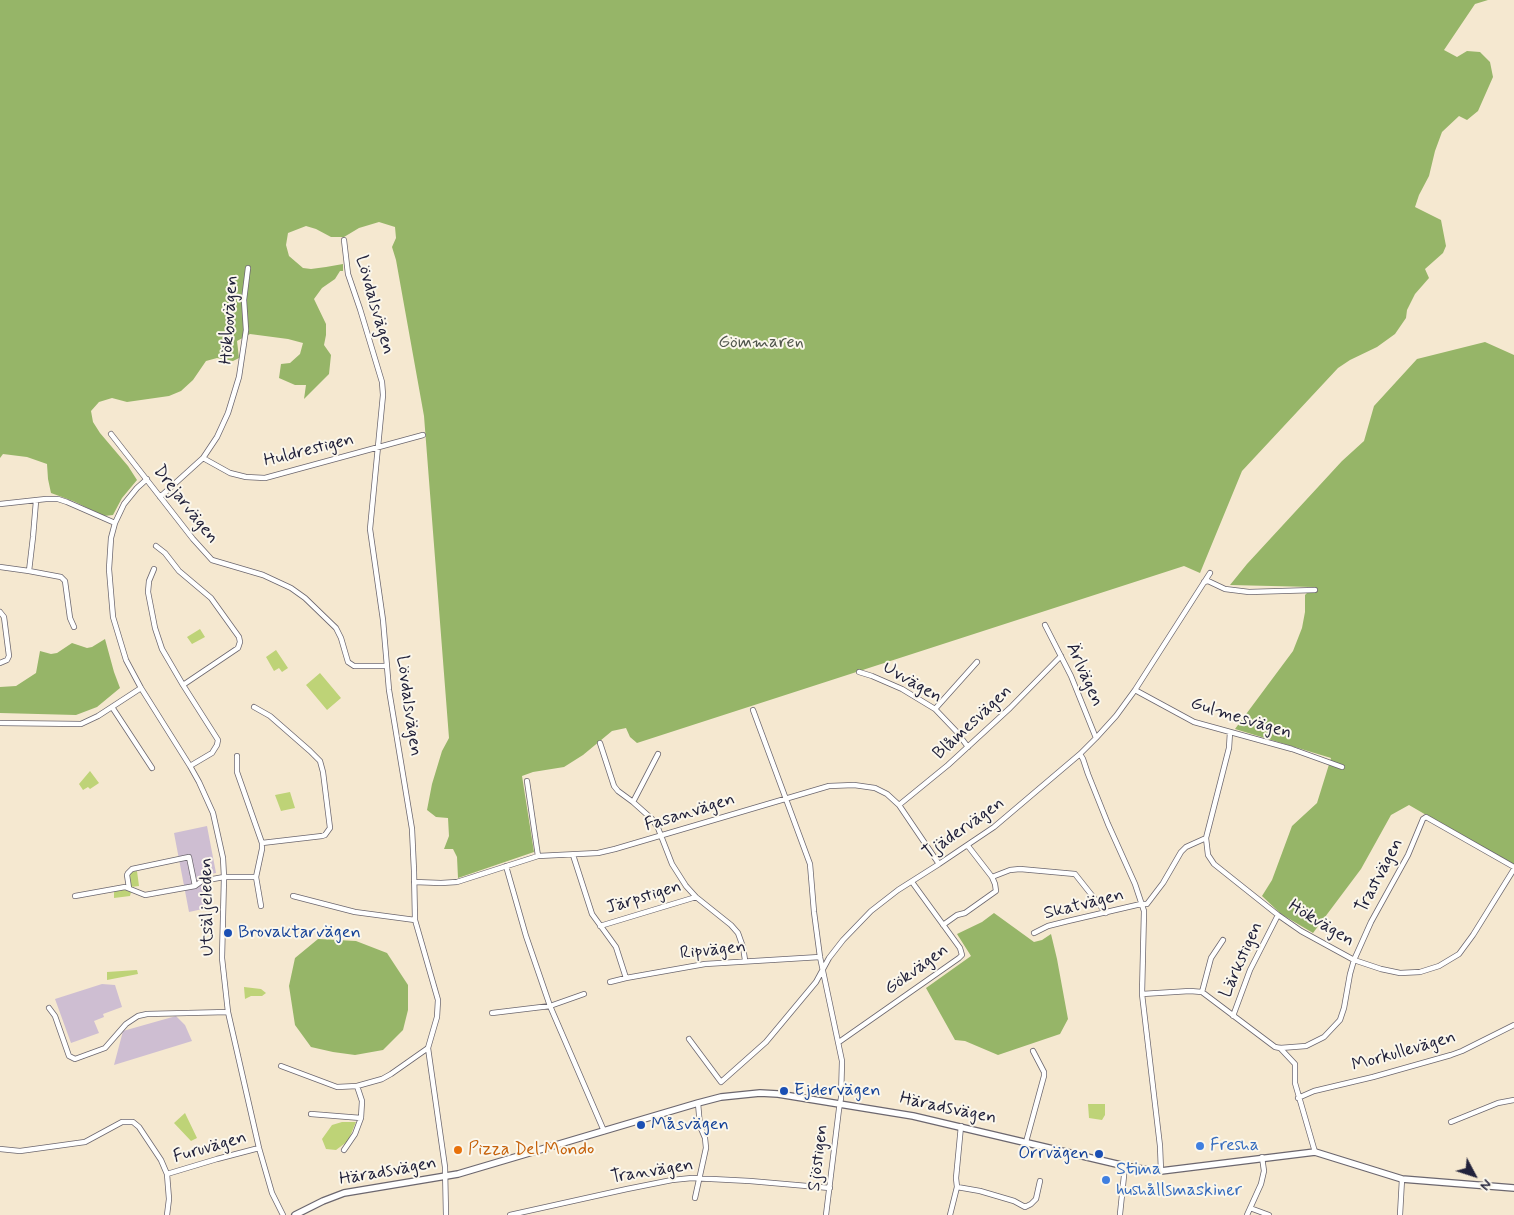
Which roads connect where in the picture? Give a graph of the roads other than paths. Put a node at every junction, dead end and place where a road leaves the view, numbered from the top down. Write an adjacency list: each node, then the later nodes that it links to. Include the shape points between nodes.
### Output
1 (344, 240): 5 (street, Lövdalsvägen, via 348,274 382,382)
2 (248, 268): 6 (street, Hökbovägen, via 244,300 246,330 239,377 223,426)
3 (111, 434): 7 (street, Drejarvägen)
4 (423, 436): 5 (street, Huldrestigen)
5 (377, 448): 6 (street, Huldrestigen, via 256,478 230,472); 25 (street, Lövdalsvägen, via 370,529)
6 (203, 458): 8 (street, Hökbovägen)
7 (147, 479): 8 (street, Drejarvägen); 11 (street, Utsäljeleden, via 124,504)
8 (160, 497): 25 (street, Drejarvägen, via 212,560 263,575 306,598 336,628 350,664)
9 (36, 501): 10 (street); 11 (street, via 58,499); 15 (street)
10 (0, 504)
11 (114, 524): 28 (street, Utsäljeleden, via 109,569 113,618 126,660)
12 (156, 546): 27 (street, via 211,598 240,642 238,648)
13 (0, 567): 15 (street)
14 (154, 569): 27 (street, via 148,592 155,628 162,649)
15 (29, 571): 21 (street, via 65,581)
16 (1210, 573): 17 (street, Tjädervägen)
17 (1204, 582): 18 (street, via 1249,592); 29 (street, Tjädervägen)
18 (1315, 590)
19 (0, 612): 23 (street, via 4,617 9,656)
20 (1045, 625): 22 (street, Ärlvägen)
21 (74, 627)
22 (1061, 656): 36 (street, Ärlvägen); 38 (street, Blåmesvägen)
23 (0, 662)
24 (977, 662): 32 (street)
25 (387, 666): 61 (street, Lövdalsvägen, via 412,829)
26 (859, 672): 32 (street, Uvvägen, via 902,690)
27 (183, 685): 42 (street, via 218,740 212,753)
28 (140, 688): 30 (street); 42 (street, Utsäljeleden)
29 (1135, 690): 35 (street, Gulmesvägen, via 1194,722); 36 (street, Tjädervägen)
30 (112, 707): 34 (street, via 81,724); 44 (street)
31 (254, 707): 51 (street, via 270,716 320,761 330,828 322,836)
32 (935, 709): 38 (street, Uvvägen)
33 (753, 710): 46 (street)
34 (0, 723)
35 (1230, 732): 43 (street, Gulmesvägen); 50 (street, Hökvägen, via 1229,748)
36 (1096, 738): 40 (street, Tjädervägen)
37 (600, 743): 47 (street, via 614,786)
38 (968, 747): 48 (street, Blåmesvägen)
39 (658, 754): 47 (street)
40 (1080, 754): 52 (street, Tjädervägen); 68 (street)
41 (238, 756): 51 (street, via 236,772)
42 (190, 766): 58 (street, Utsäljeleden, via 213,814)
43 (1342, 767)
44 (152, 768)
45 (527, 781): 54 (street)
46 (786, 798): 48 (street, Fasanvägen, via 829,786 854,785 882,790); 49 (street, Fasanvägen); 77 (street, via 810,864)
47 (633, 802): 49 (street, via 652,819)
48 (899, 805): 55 (street, Fasanvägen)
49 (661, 836): 53 (street, Fasanvägen, via 598,853); 67 (street, via 678,875)
50 (1206, 838): 68 (street, via 1181,852 1150,902); 71 (street, Hökvägen, via 1208,855 1214,864)
51 (262, 843): 59 (street)
52 (968, 846): 55 (street, Tjädervägen); 60 (street)
53 (573, 854): 54 (street, Fasanvägen); 74 (street, via 592,914)
54 (538, 856): 56 (street, Fasanvägen)
55 (939, 864): 62 (street, Tjädervägen)
56 (506, 866): 61 (street, Fasanvägen, via 458,882); 86 (street)
57 (1514, 868): 79 (street, Hökvägen, via 1459,954 1439,966 1420,972 1400,972); 79 (street, Trastvägen, via 1426,817 1378,906)
58 (224, 877): 59 (street); 63 (street, via 202,881); 88 (street, Utsäljeleden, via 222,958)
59 (256, 877): 69 (street)
60 (992, 878): 70 (street, via 1020,868 1075,874); 73 (street, via 996,884 993,894)
61 (414, 882): 72 (street, Lövdalsvägen)
62 (912, 882): 73 (street, Gökvägen); 80 (street, Tjädervägen, via 880,903 858,924)
63 (195, 886): 64 (street, via 145,896); 64 (street, via 189,857 132,869 127,875)
64 (129, 888): 65 (street)
65 (75, 896)
66 (293, 896): 72 (street, via 355,912)
67 (696, 896): 74 (street, Järpstigen); 78 (street, via 738,933)
68 (1141, 904): 70 (street, Skatvägen); 85 (street, via 1144,911)
69 (261, 906)
70 (1106, 913): 75 (street, Skatvägen, via 1048,926)
71 (1278, 915): 79 (street, Hökvägen); 90 (street, Lärkstigen, via 1250,970)
72 (415, 920): 94 (street, Lövdalsvägen, via 438,1000)
73 (943, 924): 93 (street, Gökvägen, via 962,955)
74 (600, 926): 81 (street, via 616,947)
75 (1034, 933)
76 (1223, 940): 83 (street, via 1211,958)
77 (820, 957): 78 (street, Ripvägen); 80 (street)
78 (745, 960): 81 (street, Ripvägen)
79 (1354, 960): 95 (street, Trastvägen, via 1340,1020 1324,1037 1306,1046)
80 (823, 970): 92 (street, Tjädervägen, via 766,1042 721,1082); 93 (street)
81 (626, 978): 82 (street, Ripvägen)
82 (610, 982)
83 (1202, 992): 85 (street); 90 (street)
84 (584, 994): 86 (street)
85 (1142, 994): 115 (street)
86 (550, 1006): 89 (street); 107 (street)
87 (49, 1008): 88 (street, via 69,1056 75,1059 105,1048 126,1024 138,1016)
88 (228, 1012): 109 (street, Utsäljeleden)
89 (492, 1013)
90 (1233, 1016): 95 (street)
91 (1514, 1025): 99 (street, Morkullevägen, via 1462,1051)
92 (689, 1039)
93 (839, 1042): 102 (street, via 843,1067)
94 (428, 1048): 98 (street, via 382,1079); 117 (street, Lövdalsvägen)
95 (1280, 1048): 99 (street, via 1295,1064)
96 (1033, 1051): 108 (street, via 1044,1076)
97 (281, 1066): 98 (street, via 337,1087)
98 (357, 1086): 104 (street, via 362,1101)
99 (1298, 1098): 112 (street)
100 (1514, 1100): 105 (street, via 1498,1103)
101 (698, 1103): 102 (street, Häradsvägen, via 760,1093); 107 (street, Häradsvägen); 118 (street, via 706,1148)
102 (840, 1104): 106 (street, Häradsvägen); 122 (street, Sjöstigen)
103 (311, 1114): 104 (street)
104 (361, 1118): 111 (street)
105 (1452, 1122)
106 (961, 1126): 108 (street, Häradsvägen); 121 (street)
107 (604, 1131): 117 (street, Häradsvägen)
108 (1026, 1142): 114 (street, Häradsvägen)
109 (260, 1148): 116 (street, Furuvägen); 127 (street, Utsäljeleden, via 272,1193)
110 (0, 1149): 116 (street, Furuvägen, via 20,1151 85,1142 122,1122 133,1122 147,1138)
111 (344, 1150)
112 (1316, 1152): 113 (street, Häradsvägen); 119 (street, Häradsvägen)
113 (1262, 1157): 115 (street, Häradsvägen); 125 (street, via 1262,1184)
114 (1125, 1166): 115 (street, Häradsvägen); 133 (street)
115 (1161, 1171)
116 (167, 1174): 126 (street, Furuvägen)
117 (444, 1177): 128 (street, Häradsvägen, via 344,1193); 129 (street)
118 (700, 1178): 122 (street, Tranvägen); 124 (street); 130 (street, Tranvägen, via 663,1182)
119 (1402, 1179): 123 (street, Häradsvägen); 136 (street)
120 (1040, 1181): 121 (street, via 1036,1199 1025,1207 1014,1201)
121 (957, 1187): 132 (street)
122 (830, 1188): 131 (street, Sjöstigen)
123 (1514, 1188)
124 (695, 1198)
125 (1250, 1208): 134 (street); 135 (street)
126 (167, 1215)
127 (283, 1215)
128 (295, 1215)
129 (446, 1215)
130 (510, 1215)
131 (826, 1215)
132 (950, 1215)
133 (1121, 1215)
134 (1247, 1215)
135 (1269, 1215)
136 (1400, 1215)

